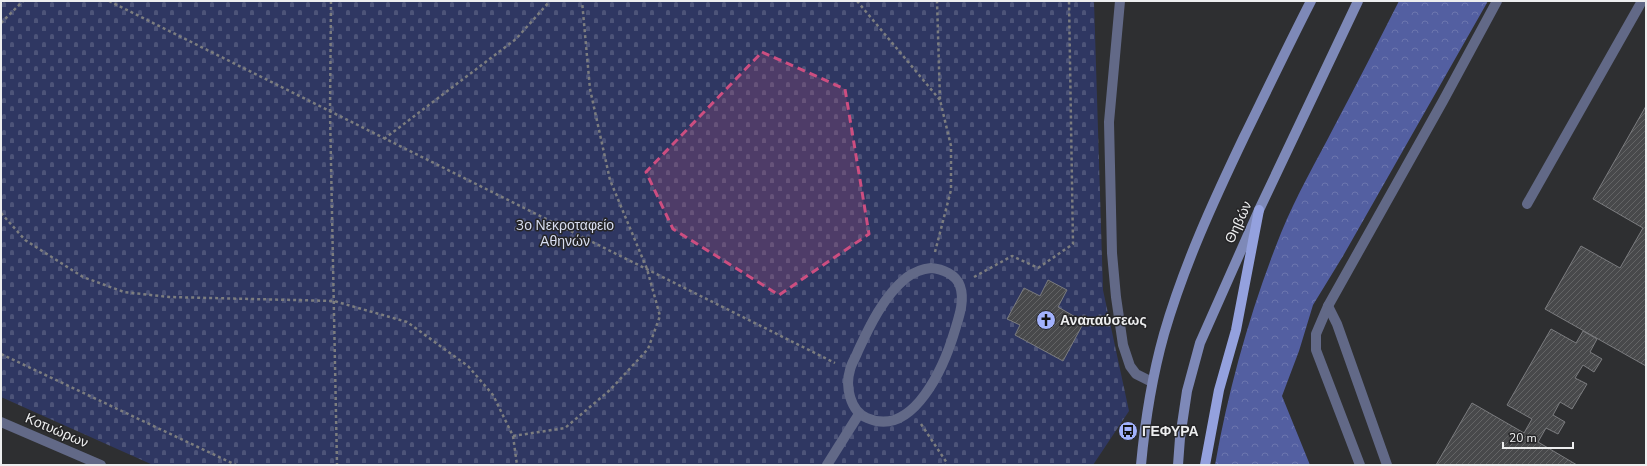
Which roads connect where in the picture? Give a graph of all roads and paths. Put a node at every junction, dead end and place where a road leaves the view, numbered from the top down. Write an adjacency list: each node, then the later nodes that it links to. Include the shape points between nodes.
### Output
1 (23, 1): 14 (path)
2 (109, 1): 16 (path)
3 (331, 1): 16 (path)
4 (550, 1): 17 (path, via 516,39)
5 (582, 1): 22 (path, via 590,89 610,180)
6 (857, 1): 15 (path)
7 (937, 1): 15 (path)
8 (1069, 1): 23 (path, via 1073,244 1038,268 1012,256)
9 (1120, 1): 28 (street, via 1109,122 1112,261 1127,359 1136,374)
10 (1311, 1): 28 (main road, via 1207,214 1166,326)
11 (1358, 1): 19 (main road, Θηβών)
12 (1497, 1): 25 (street)
13 (1642, 1): 18 (street)
14 (1, 23)
15 (940, 100): 21 (path, via 950,146 950,190)
16 (330, 112): 17 (path); 24 (path)
17 (384, 139): 22 (path)
18 (1527, 204)
19 (1259, 210): 40 (main road, Θηβών, via 1200,343 1187,391); 41 (main road, via 1236,330 1219,390)
20 (1, 213): 24 (path, via 25,240 83,277 124,292 169,297)
21 (931, 268): 23 (street, via 946,271); 27 (street, via 915,272 892,294 869,326)
22 (647, 269): 27 (path); 32 (path, via 660,316 648,349 610,390 566,428)
23 (960, 286): 29 (street, via 962,303 943,364 928,391)
24 (334, 301): 32 (path, via 407,322 468,366 493,395); 35 (path)
25 (1328, 306): 42 (street, via 1316,334 1316,350); 43 (street, via 1337,324)
26 (1, 354): 34 (path)
27 (850, 370): 30 (street, via 851,400)
28 (1152, 382): 39 (main road)
29 (912, 409): 30 (street, via 896,419 868,418); 38 (path)
30 (859, 414): 37 (street)
31 (1, 422): 33 (street, Κοτυώρων)
32 (513, 436): 36 (path)
33 (101, 465)
34 (236, 465)
35 (337, 465)
36 (517, 465)
37 (827, 465)
38 (946, 465)
39 (1141, 465)
40 (1178, 465)
41 (1204, 465)
42 (1360, 465)
43 (1387, 465)

